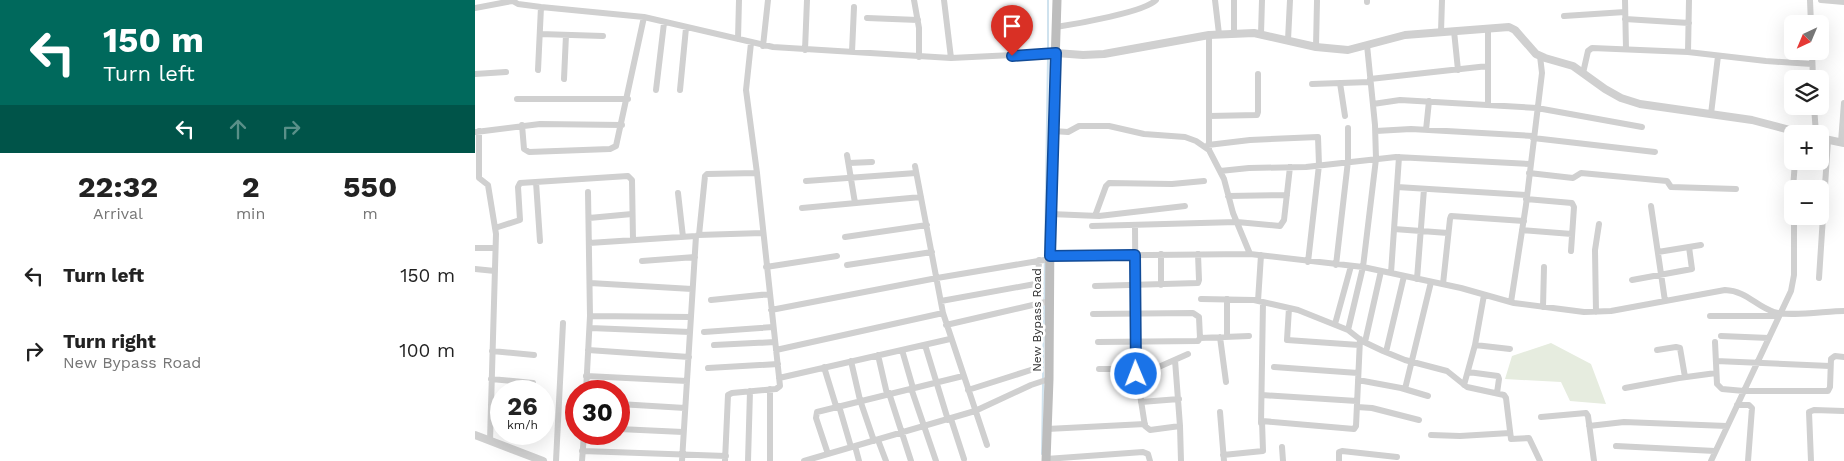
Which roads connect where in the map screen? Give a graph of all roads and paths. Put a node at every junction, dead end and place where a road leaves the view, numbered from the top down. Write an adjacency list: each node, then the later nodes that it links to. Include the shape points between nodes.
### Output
1 (739, 0): 44 (street)
2 (767, 0): 48 (street)
3 (807, 0): 51 (street)
4 (914, 0): 28 (street)
5 (944, 0): 58 (street)
6 (1057, 0): 32 (main road, New Bypass Road)
7 (1156, 0): 32 (street, via 1149,6 1098,20)
8 (1215, 0): 38 (street)
9 (1234, 0): 39 (street)
10 (1262, 0): 40 (street)
11 (1290, 0): 45 (street)
12 (1443, 0): 36 (street)
13 (1625, 0): 23 (street)
14 (1689, 0): 31 (street)
15 (1810, 0): 24 (street)
16 (1821, 0): 19 (street)
17 (512, 1): 20 (street); 22 (street)
18 (1317, 1): 49 (street)
19 (1844, 2)
20 (541, 7): 26 (street); 37 (street)
21 (855, 7): 52 (street)
22 (475, 8)
23 (1625, 12): 25 (street); 29 (street)
24 (1811, 15)
25 (1564, 16)
26 (644, 17): 30 (street); 76 (street)
27 (867, 18): 28 (street)
28 (918, 20): 57 (street)
29 (1625, 20): 31 (street); 50 (street)
30 (664, 22): 33 (street); 73 (street)
31 (1689, 23): 53 (street)
32 (1056, 27): 54 (main road, New Bypass Road)
33 (686, 28): 44 (street); 74 (street)
34 (1488, 28): 35 (street); 55 (street, via 1512,28); 61 (street)
35 (1454, 31): 36 (street); 63 (street)
36 (1441, 32): 47 (street, via 1397,36)
37 (540, 34): 41 (street); 62 (street)
38 (1219, 34): 39 (street); 42 (street)
39 (1234, 34): 40 (street)
40 (1261, 34): 45 (street)
41 (566, 35): 43 (street); 69 (street)
42 (1209, 35): 54 (street, via 1105,54); 83 (street)
43 (603, 36)
44 (738, 39): 46 (street)
45 (1288, 40): 49 (street)
46 (751, 43): 48 (street); 113 (street, via 746,90)
47 (1367, 45): 49 (street, via 1348,50); 70 (street)
48 (763, 46): 51 (street)
49 (1316, 47)
50 (1626, 49): 53 (street); 66 (street, via 1590,48)
51 (805, 50): 52 (street)
52 (851, 52): 57 (street)
53 (1688, 52): 56 (street)
54 (1051, 54): 58 (street); 91 (main road, New Bypass Road)
55 (1540, 56): 66 (street, via 1573,66); 81 (street, via 1542,73)
56 (1717, 56): 60 (street); 82 (street)
57 (919, 57): 58 (street)
58 (951, 58)
59 (1813, 60): 60 (street)
60 (1813, 64): 64 (street)
61 (1488, 66): 63 (street); 80 (street)
62 (538, 70)
63 (1458, 70): 70 (street)
64 (1813, 70)
65 (506, 72): 67 (street)
66 (1583, 73): 82 (street, via 1631,102)
67 (475, 74)
68 (1258, 74): 83 (street, via 1257,115)
69 (563, 79)
70 (1370, 80): 71 (street); 79 (street)
71 (1340, 83): 72 (street); 84 (street)
72 (1312, 84)
73 (656, 90)
74 (681, 90)
75 (517, 99): 76 (street)
76 (628, 99): 86 (street)
77 (1429, 101): 79 (street, via 1400,100); 80 (street); 90 (street)
78 (1844, 103): 96 (street)
79 (1373, 104): 92 (street)
80 (1488, 104): 81 (street)
81 (1537, 108): 87 (street); 94 (street)
82 (1711, 114): 89 (street)
83 (1209, 116): 97 (street)
84 (1345, 116)
85 (522, 125): 86 (street); 86 (street, via 525,149 529,152 612,149 618,142); 93 (street)
86 (622, 125)
87 (1641, 127)
88 (1348, 128): 102 (street)
89 (1784, 128)
90 (1426, 130): 92 (street); 94 (street)
91 (1053, 131): 97 (street, via 1068,132 1079,126 1109,126 1144,134 1185,137); 132 (main road, New Bypass Road)
92 (1376, 131): 101 (street)
93 (477, 132): 142 (street, via 479,178 488,185)
94 (1533, 137): 98 (street); 105 (street)
95 (1829, 140): 96 (street)
96 (1843, 143)
97 (1209, 148): 106 (street, via 1250,140 1317,136); 110 (street)
98 (1655, 152)
99 (847, 155): 104 (street)
100 (1399, 157): 101 (street); 105 (street); 118 (street)
101 (1376, 158): 102 (street); 176 (street)
102 (1348, 161): 106 (street); 173 (street)
103 (872, 162): 104 (street)
104 (849, 163): 114 (street)
105 (1530, 164): 112 (street)
106 (1319, 165): 108 (street); 171 (street)
107 (915, 166): 111 (street)
108 (1290, 167): 110 (street); 123 (street)
109 (1823, 170): 185 (street)
110 (1220, 171): 124 (street)
111 (916, 173): 114 (street); 126 (street)
112 (1529, 173): 120 (street, via 1573,178 1581,173 1667,181 1671,187); 125 (street)
113 (757, 174): 146 (street); 149 (street, via 706,175)
114 (851, 178): 115 (street); 127 (street)
115 (806, 181)
116 (1204, 181): 133 (street, via 1109,183)
117 (536, 182): 131 (street, via 629,176); 142 (street, via 518,185 521,220); 153 (street)
118 (1397, 187): 119 (street); 143 (street)
119 (1423, 189): 125 (street); 145 (street)
120 (1737, 189)
121 (588, 192): 134 (street)
122 (678, 192): 150 (street)
123 (1287, 195): 124 (street); 136 (street, via 1282,225)
124 (1228, 196): 136 (street)
125 (1527, 197): 135 (street); 148 (street, via 1572,203)
126 (921, 198): 127 (street); 138 (street)
127 (855, 204): 130 (street)
128 (1185, 206): 133 (street)
129 (1651, 206): 161 (street)
130 (802, 208)
131 (632, 214): 134 (street); 152 (street)
132 (1051, 214): 133 (street); 169 (main road, New Bypass Road)
133 (1095, 216)
134 (589, 218): 154 (street)
135 (1523, 221): 144 (street); 147 (street, via 1453,216)
136 (1237, 222): 141 (street); 164 (street)
137 (1599, 224): 209 (street, via 1595,250)
138 (927, 225): 151 (street); 160 (street)
139 (1794, 225): 213 (street, via 1793,281)
140 (1092, 226): 141 (street)
141 (1135, 226): 165 (street)
142 (495, 228): 158 (street)
143 (1394, 230): 145 (street); 181 (street)
144 (1522, 230): 148 (street); 204 (street)
145 (1421, 231): 147 (street); 186 (street)
146 (763, 233): 149 (street); 175 (street)
147 (1448, 233): 190 (street)
148 (1572, 234): 159 (street)
149 (697, 236): 150 (street); 168 (street)
150 (683, 237): 152 (street)
151 (845, 237)
152 (633, 240): 154 (street)
153 (540, 241)
154 (589, 243): 189 (street)
155 (1701, 245): 156 (street)
156 (1689, 247): 161 (street); 182 (street, via 1692,269)
157 (475, 248): 158 (street)
158 (495, 248): 179 (street)
159 (1571, 251)
160 (932, 252): 172 (street); 184 (street)
161 (1658, 252): 182 (street)
162 (1161, 254): 163 (street); 165 (street); 191 (street)
163 (1198, 254): 164 (street); 191 (street, via 1198,283)
164 (1250, 254): 166 (street)
165 (1135, 255): 169 (street); 193 (street)
166 (1261, 255): 171 (street); 202 (street)
167 (837, 256): 175 (street)
168 (695, 257): 170 (street); 194 (street)
169 (1046, 259): 184 (street); 201 (street, via 1035,284); 203 (main road, New Bypass Road)
170 (642, 261)
171 (1308, 262): 173 (street)
172 (847, 265)
173 (1336, 265): 174 (street)
174 (1351, 266): 176 (street); 218 (street)
175 (766, 267): 195 (street)
176 (1363, 267): 180 (street); 222 (street)
177 (1544, 267): 205 (street)
178 (475, 269): 179 (street)
179 (495, 271): 244 (street)
180 (1381, 271): 181 (street); 234 (street)
181 (1391, 273): 183 (street)
182 (1661, 275): 187 (street); 200 (street)
183 (1403, 276): 186 (street); 245 (street)
184 (937, 278): 201 (street); 207 (street)
185 (1819, 278)
186 (1417, 279): 188 (street)
187 (1632, 280)
188 (1431, 282): 190 (street); 254 (street)
189 (590, 283): 194 (street); 214 (street)
190 (1443, 284): 196 (street)
191 (1161, 285): 193 (street)
192 (1095, 286): 193 (street)
193 (1136, 286): 212 (street)
194 (692, 289): 216 (street)
195 (770, 294): 199 (street); 207 (street)
196 (1484, 295): 204 (street); 238 (street)
197 (1201, 299): 198 (street)
198 (1227, 299): 202 (street); 227 (street)
199 (711, 300)
200 (1665, 300): 209 (street); 213 (street, via 1733,290)
201 (941, 301): 210 (street)
202 (1261, 301): 206 (street); 289 (street)
203 (1045, 302): 219 (street); 276 (main road, New Bypass Road)
204 (1511, 302): 205 (street)
205 (1543, 307): 209 (street)
206 (1289, 308): 218 (street); 234 (street, via 1287,340)
207 (771, 310): 220 (street)
208 (1844, 311): 213 (street)
209 (1595, 312)
210 (943, 313): 219 (street); 241 (street)
211 (1093, 314): 212 (street)
212 (1137, 314): 228 (street, via 1197,314); 233 (street)
213 (1780, 315): 215 (street); 229 (street)
214 (590, 316): 216 (street); 221 (street)
215 (1710, 316)
216 (691, 317): 223 (street)
217 (563, 324): 337 (street)
218 (1335, 324): 222 (street)
219 (946, 325): 230 (street)
220 (773, 327): 224 (street); 231 (street)
221 (590, 328): 223 (street); 240 (street)
222 (1348, 330): 234 (street)
223 (690, 332): 249 (street)
224 (704, 332)
225 (1249, 336): 227 (street)
226 (1721, 336): 229 (street)
227 (1224, 337): 228 (street); 278 (street)
228 (1200, 338): 233 (street, via 1197,342)
229 (1769, 338): 255 (street)
230 (950, 339): 236 (street); 267 (street)
231 (775, 342): 237 (street); 241 (street)
232 (1098, 342): 233 (street)
233 (1135, 342): 263 (street)
234 (1361, 342): 245 (street); 268 (street)
235 (1715, 342): 253 (street)
236 (925, 344): 242 (street); 277 (street)
237 (714, 345)
238 (1475, 345): 239 (street); 264 (street)
239 (1510, 349)
240 (588, 350): 249 (street); 266 (street)
241 (776, 350): 256 (street)
242 (902, 350): 248 (street); 280 (street)
243 (1657, 350): 270 (street, via 1680,348)
244 (492, 351): 246 (street); 272 (street)
245 (1386, 352): 254 (street)
246 (534, 354)
247 (1188, 354): 251 (street)
248 (878, 355): 252 (street); 288 (street)
249 (689, 356): 275 (street)
250 (1844, 357): 258 (street, via 1832,357)
251 (1175, 360): 269 (street); 291 (street)
252 (851, 361): 257 (street); 292 (street)
253 (1716, 361): 255 (street); 265 (street)
254 (1412, 362): 279 (street, via 1447,371); 283 (street)
255 (1757, 362): 258 (street); 286 (street)
256 (778, 364): 259 (street); 271 (street)
257 (824, 366): 271 (street); 297 (street)
258 (1830, 366): 286 (street, via 1828,391)
259 (708, 368)
260 (1274, 368): 268 (street)
261 (1034, 369): 284 (street)
262 (1099, 369): 263 (street)
263 (1136, 369): 269 (street)
264 (1468, 372): 279 (street); 287 (street, via 1498,376)
265 (1716, 373): 270 (street); 286 (street, via 1719,388)
266 (586, 376): 274 (street); 275 (street)
267 (963, 376): 277 (street); 284 (street)
268 (1358, 376): 283 (street); 294 (street)
269 (1136, 377): 293 (street)
270 (1685, 377): 281 (street)
271 (779, 378): 282 (street, via 779,388)
272 (491, 379): 273 (street)
273 (502, 380)
274 (586, 380)
275 (687, 381): 298 (street)
276 (1044, 381): 299 (street); 311 (main road, New Bypass Road)
277 (936, 382): 280 (street); 303 (street)
278 (1226, 382)
279 (1464, 385): 287 (street)
280 (912, 388): 288 (street); 310 (street)
281 (1625, 388)
282 (770, 389): 285 (street); 340 (street)
283 (1405, 389): 290 (street)
284 (968, 390): 299 (street)
285 (750, 391): 331 (street, via 728,396); 339 (street)
286 (1744, 391): 296 (street)
287 (1497, 393): 314 (street, via 1506,398)
288 (888, 394): 292 (street); 315 (street)
289 (1262, 395): 294 (street); 305 (street)
290 (1428, 396)
291 (1179, 399): 293 (street); 307 (street)
292 (860, 400): 297 (street); 319 (street)
293 (1141, 402): 306 (street)
294 (1357, 404): 304 (street); 305 (street, via 1354,429)
295 (630, 405): 298 (street)
296 (1737, 405): 309 (street); 352 (street, via 1753,408)
297 (837, 406): 324 (street); 328 (street, via 816,413)
298 (685, 408): 313 (street)
299 (975, 411): 303 (street); 322 (street)
300 (1844, 411): 353 (street, via 1809,412)
301 (1220, 412): 332 (street)
302 (1541, 417): 308 (street, via 1584,412)
303 (950, 419): 310 (street); 333 (street)
304 (1419, 420)
305 (1261, 423): 332 (street, via 1263,451)
306 (1145, 424): 307 (street, via 1149,430); 311 (street)
307 (1180, 426): 346 (street)
308 (1589, 426): 309 (street, via 1633,422); 350 (street)
309 (1727, 426): 327 (street)
310 (923, 427): 315 (street); 344 (street)
311 (1047, 429): 335 (main road, New Bypass Road)
312 (630, 430): 313 (street)
313 (683, 432): 330 (street)
314 (1510, 433): 317 (street); 349 (street, via 1513,440 1530,439)
315 (902, 434): 319 (street); 343 (street)
316 (475, 435): 318 (street)
317 (1431, 435)
318 (490, 441)
319 (876, 441): 324 (street); 342 (street)
320 (501, 445): 336 (street)
321 (583, 445): 326 (street)
322 (987, 445)
323 (1616, 446): 327 (street)
324 (853, 447): 328 (street); 341 (street)
325 (1282, 447): 347 (street)
326 (582, 451): 330 (street); 338 (street)
327 (1715, 451): 351 (street)
328 (829, 454): 334 (street)
329 (1397, 457): 348 (street, via 1342,451 1339,452)
330 (682, 458): 331 (street)
331 (725, 458)
332 (1223, 458)
333 (964, 459)
334 (808, 460)
335 (1046, 460): 345 (street, via 1143,452 1148,454)
336 (543, 461)
337 (556, 461)
338 (582, 461)
339 (748, 461)
340 (770, 461)
341 (859, 461)
342 (886, 461)
343 (911, 461)
344 (936, 461)
345 (1150, 461)
346 (1181, 461)
347 (1283, 461)
348 (1339, 461)
349 (1540, 461)
350 (1594, 461)
351 (1711, 461)
352 (1748, 461)
353 (1811, 461)

